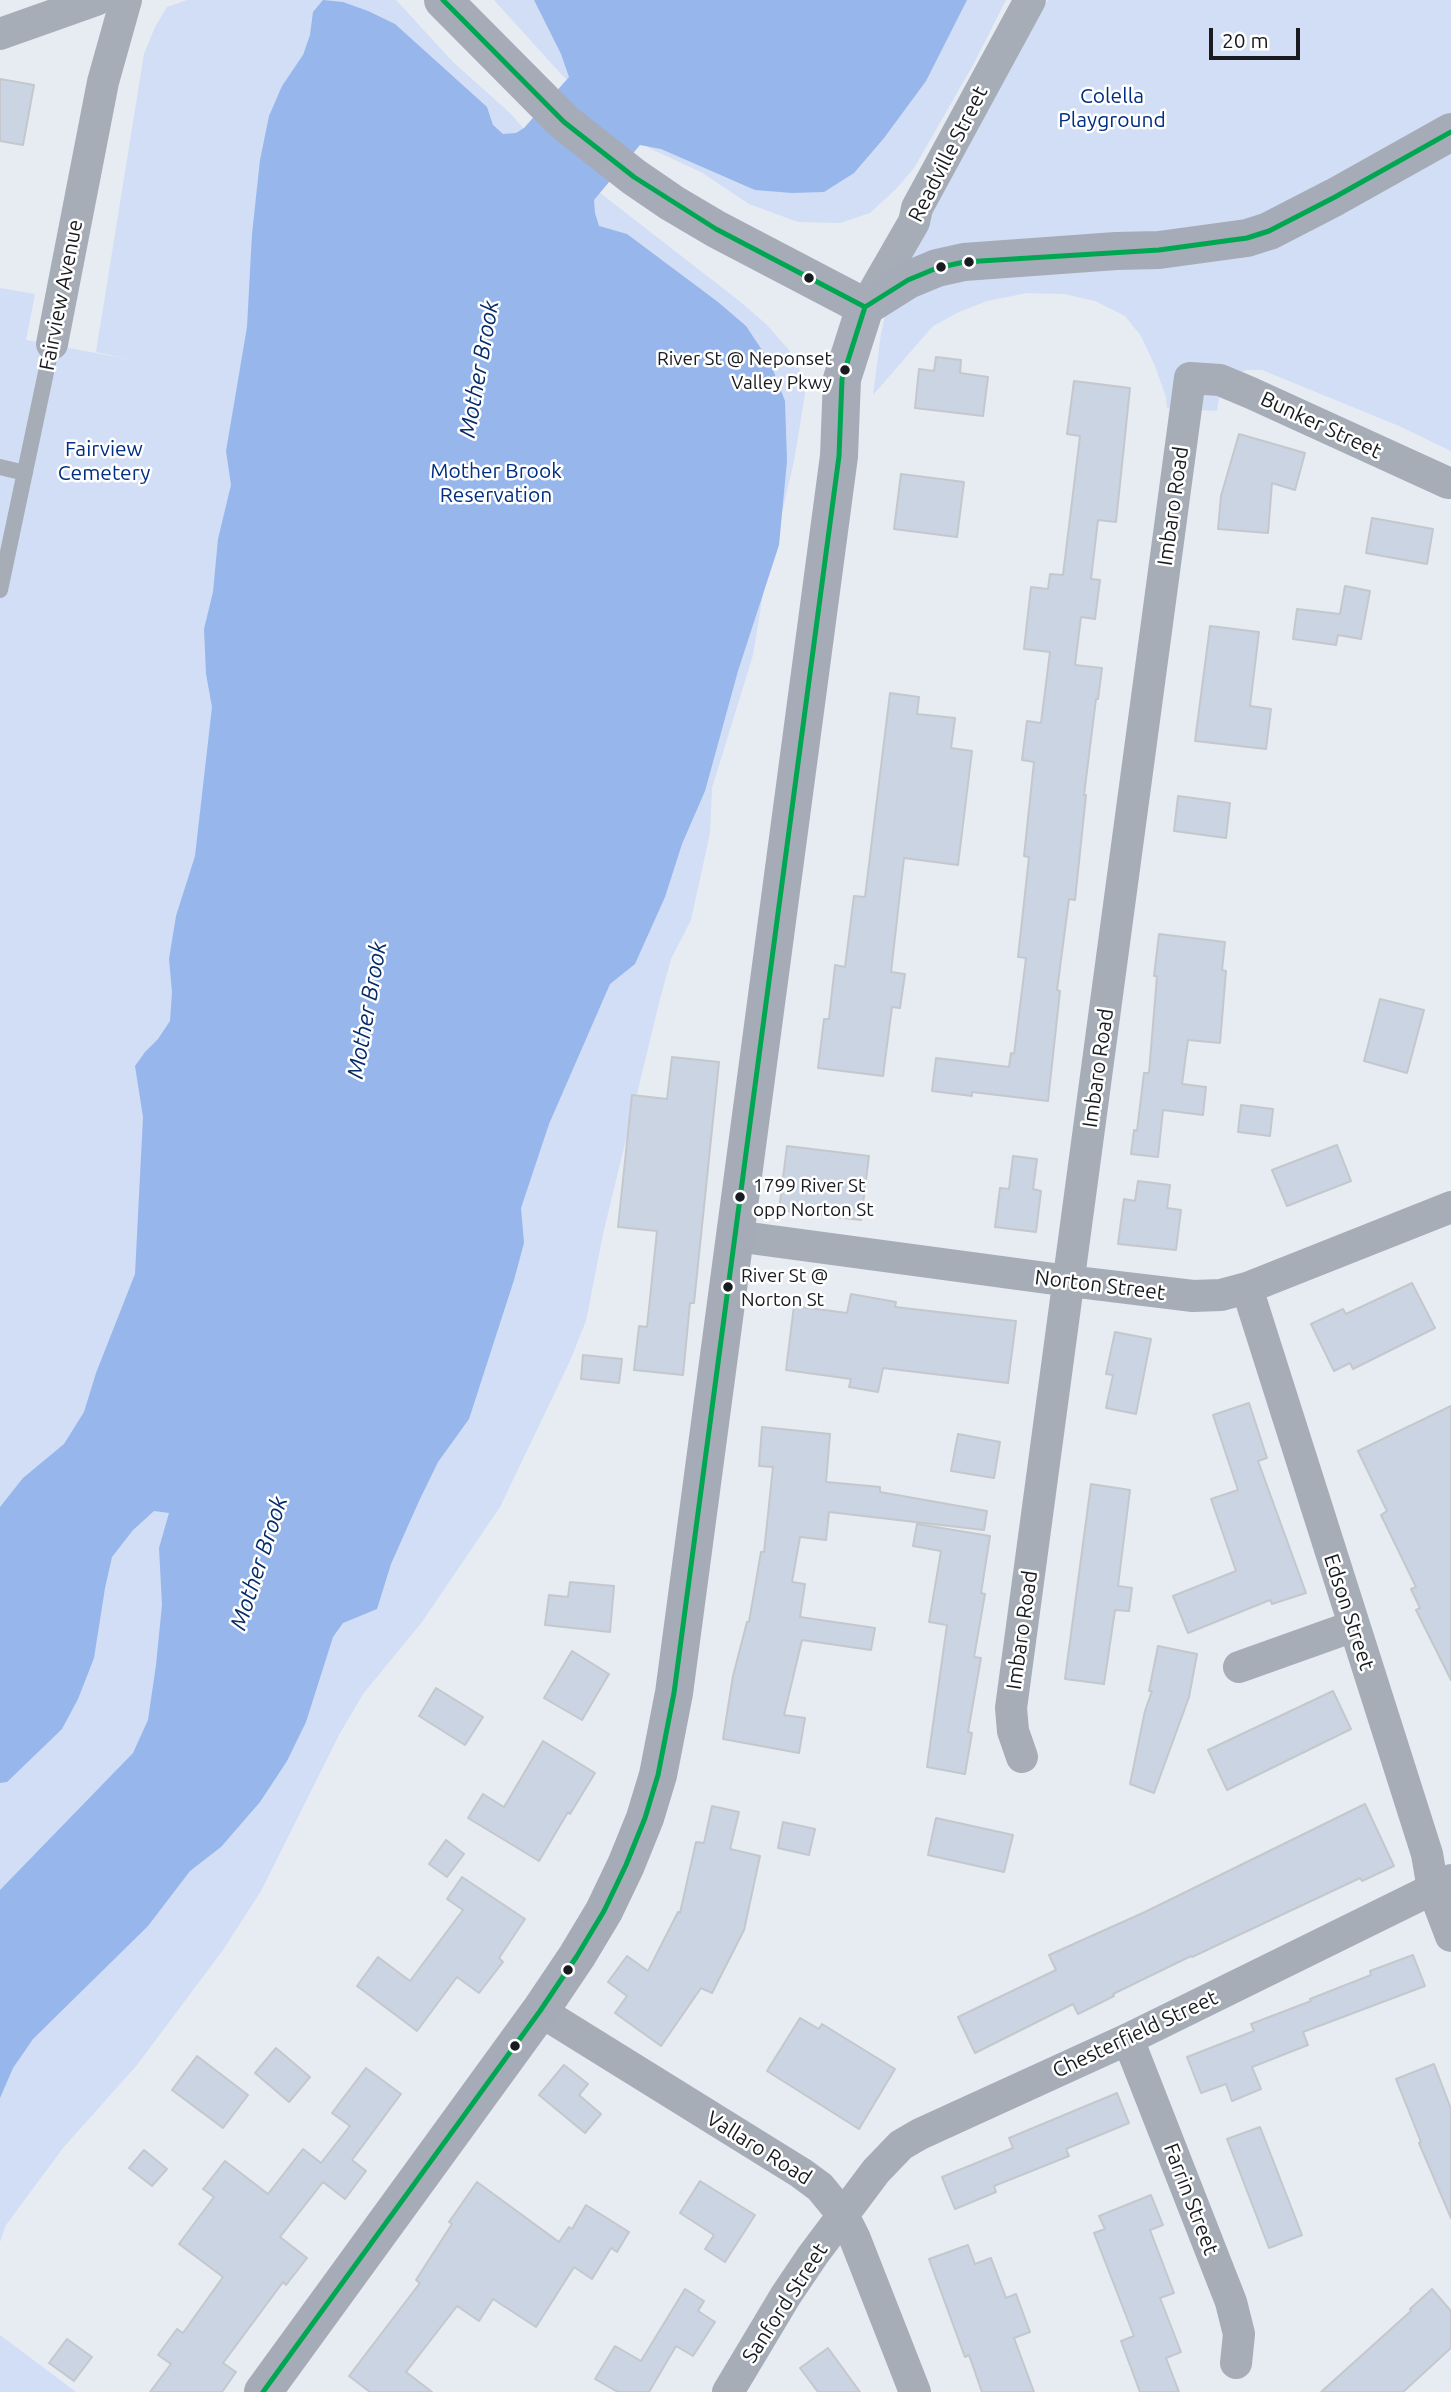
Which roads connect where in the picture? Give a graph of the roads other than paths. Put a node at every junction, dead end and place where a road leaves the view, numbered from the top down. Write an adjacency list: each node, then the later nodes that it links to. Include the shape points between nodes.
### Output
1 (96, 0): 5 (street)
2 (126, 0): 8 (street, Fairview Avenue, via 103,82)
3 (443, 0): 7 (street, via 535,94 634,177 716,229)
4 (1030, 0): 7 (street, Readville Street, via 917,208 914,222)
5 (0, 34)
6 (1451, 132): 7 (street, via 1269,231 1247,238 1159,250 964,262 918,276)
7 (864, 307): 15 (street, via 842,379 839,456)
8 (52, 344): 11 (lane, Fairview Avenue)
9 (1190, 378): 12 (street, Bunker Street, via 1220,380); 16 (street, Imbaro Road)
10 (0, 467): 11 (lane)
11 (25, 473): 13 (lane, Fairview Avenue)
12 (1448, 483)
13 (0, 590)
14 (1451, 1207): 17 (street, Norton Street)
15 (736, 1236): 16 (street, Norton Street); 23 (street, via 674,1693 658,1776 645,1818 604,1910)
16 (1069, 1282): 17 (street, Norton Street, via 1193,1296); 20 (street, Imbaro Road, via 1011,1708)
17 (1247, 1288): 18 (street, Edson Street)
18 (1354, 1626): 19 (street); 21 (street, Edson Street, via 1427,1854)
19 (1239, 1667)
20 (1022, 1757)
21 (1442, 1885): 22 (street, Edson Street); 24 (street, Chesterfield Street)
22 (1451, 1936)
23 (540, 2011): 25 (street, Vallaro Road, via 801,2173 820,2187); 27 (street)
24 (1128, 2039): 25 (street, Chesterfield Street, via 901,2145); 26 (street, Farrin Street, via 1231,2301 1239,2334)
25 (844, 2216): 28 (street, Sanford Street, via 786,2295); 29 (street, Vallaro Road)
26 (1236, 2363)
27 (263, 2392)
28 (729, 2392)
29 (915, 2392)

